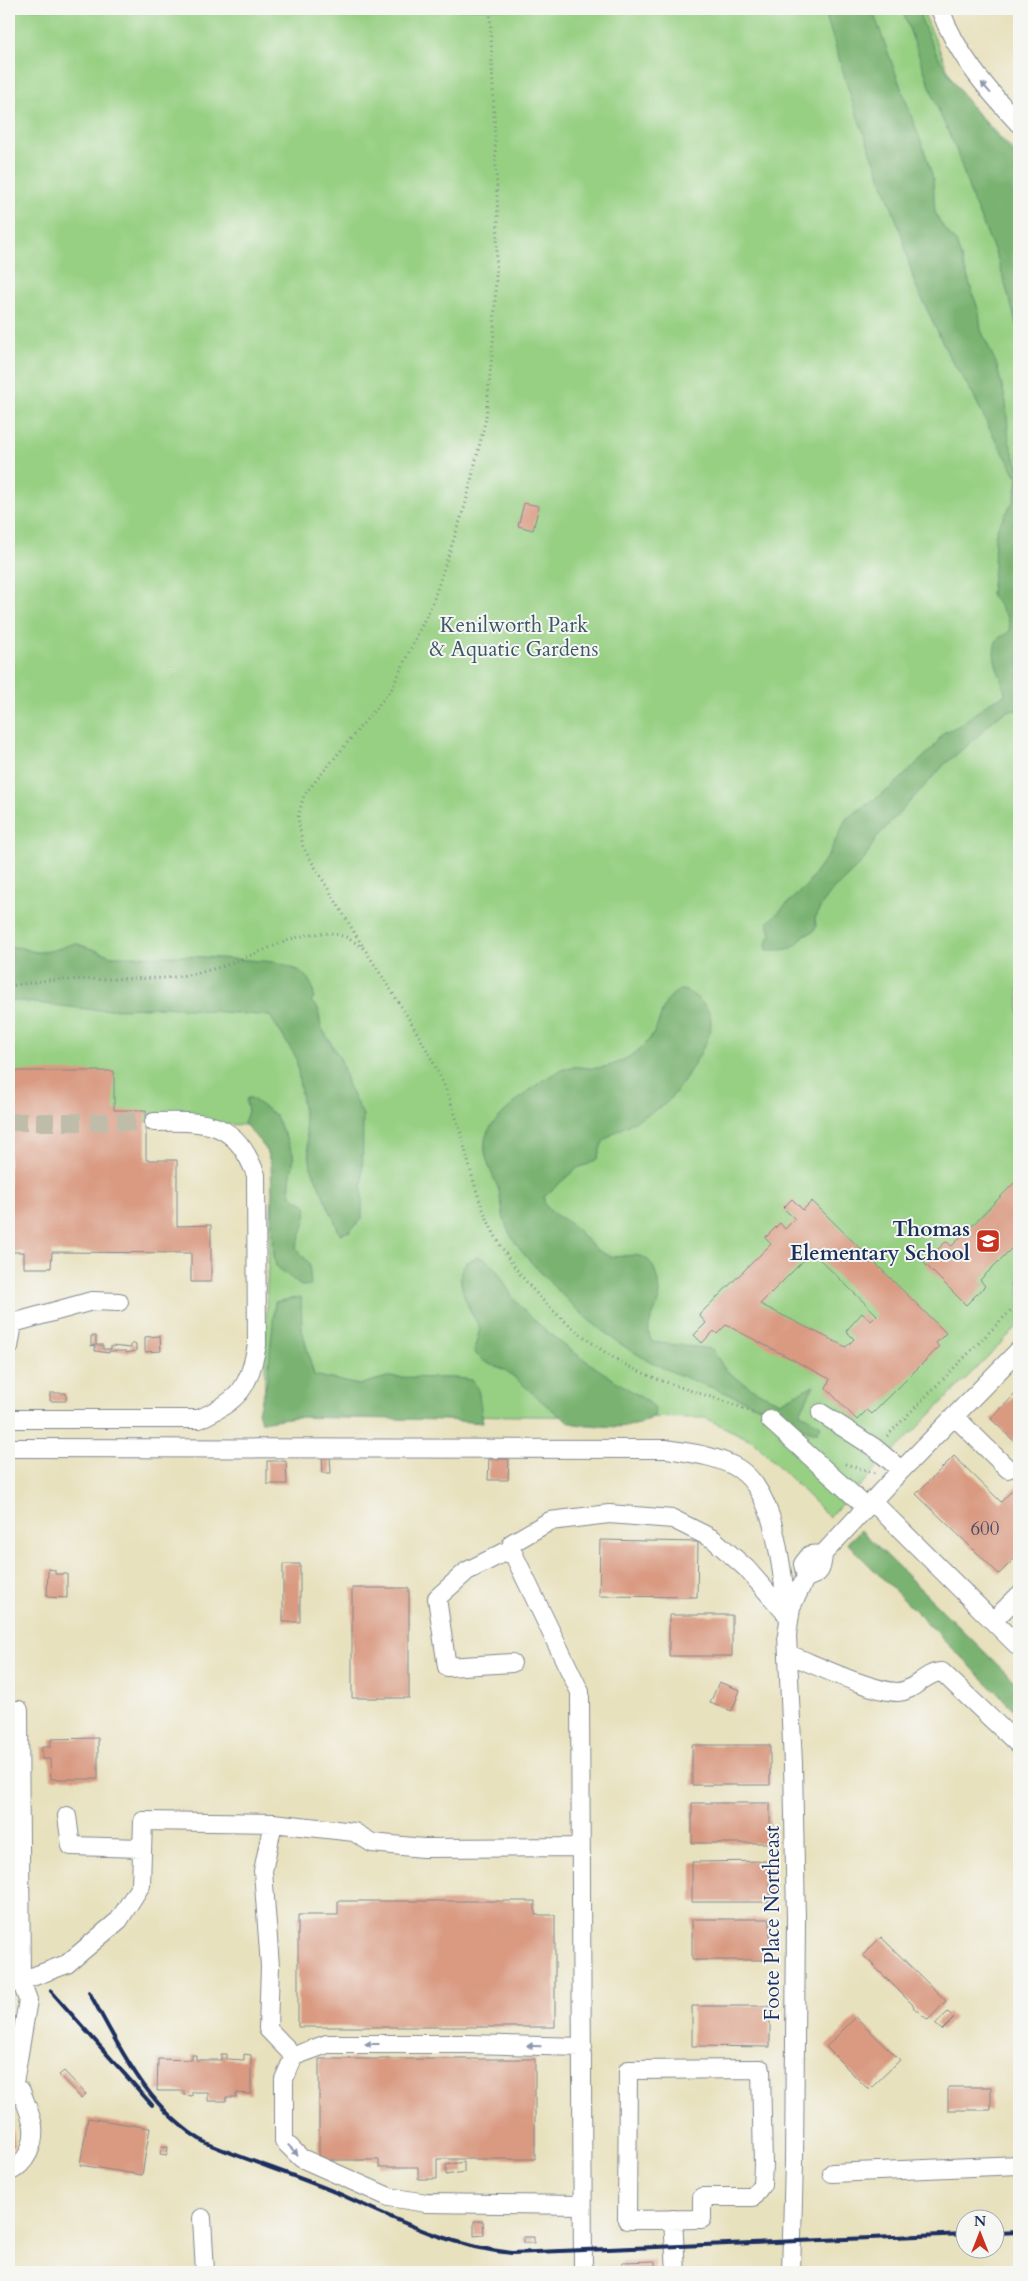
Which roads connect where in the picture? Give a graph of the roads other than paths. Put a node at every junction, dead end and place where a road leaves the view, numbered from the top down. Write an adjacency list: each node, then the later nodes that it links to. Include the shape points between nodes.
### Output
1 (940, 9): 2 (street, one-way to 1, via 966,63)
2 (1019, 124)
3 (154, 1122): 9 (street, via 196,1121 219,1128 239,1142 248,1154 256,1175 257,1345 244,1389 226,1406 200,1419)
4 (119, 1302): 5 (street, via 92,1301 13,1323)
5 (9, 1347)
6 (1019, 1350): 8 (street, Foote Place Northeast)
7 (821, 1413): 13 (street)
8 (954, 1416): 12 (street); 13 (street, Foote Place Northeast)
9 (9, 1419)
10 (770, 1420): 14 (street)
11 (9, 1448): 17 (street, via 666,1449 706,1456 735,1467 759,1489 771,1513)
12 (1008, 1469)
13 (902, 1470): 14 (street, Foote Place Northeast)
14 (869, 1504): 17 (street, Foote Place Northeast, via 823,1554 822,1568 816,1576 806,1577); 18 (street)
15 (511, 1549): 17 (street, via 512,1543 550,1521 609,1514 673,1519 714,1539 746,1568); 21 (street, via 467,1571 437,1598 447,1667); 26 (street, via 580,1692)
16 (1019, 1595): 18 (street)
17 (788, 1616): 20 (street, Foote Place Northeast)
18 (993, 1621): 19 (street)
19 (1019, 1647)
20 (788, 1654): 23 (street, via 870,1686 896,1692 906,1690 934,1672 942,1672); 42 (street, Foote Place Northeast, via 796,1919)
21 (512, 1663)
22 (9, 1710): 28 (street, via 19,1710)
23 (1019, 1745)
24 (68, 1816): 27 (street, via 70,1846)
25 (273, 1823): 26 (street, via 354,1832 372,1843 423,1848); 27 (street, via 143,1821); 31 (street, via 263,1871 270,1966 268,2029)
26 (580, 1847): 30 (street)
27 (142, 1848): 29 (street, via 141,1886 119,1920 67,1964)
28 (15, 1890): 29 (street)
29 (15, 1981): 32 (street, via 28,2000)
30 (583, 2047): 31 (street, one-way to 31, via 327,2044); 36 (street)
31 (294, 2056): 36 (street, one-way to 36, via 284,2079 284,2141 301,2158 320,2168 389,2197 426,2204)
32 (11, 2088): 34 (street, via 21,2091 33,2126 29,2153 19,2168)
33 (1019, 2165): 35 (street)
34 (9, 2172)
35 (832, 2172)
36 (582, 2205): 40 (street)
37 (202, 2218): 39 (street)
38 (673, 2219): 38 (street, via 627,2220 628,2070 761,2069 762,2184 753,2197 702,2198 702,2219); 41 (street)
39 (205, 2272)
40 (583, 2272)
41 (676, 2272)
42 (791, 2272)

